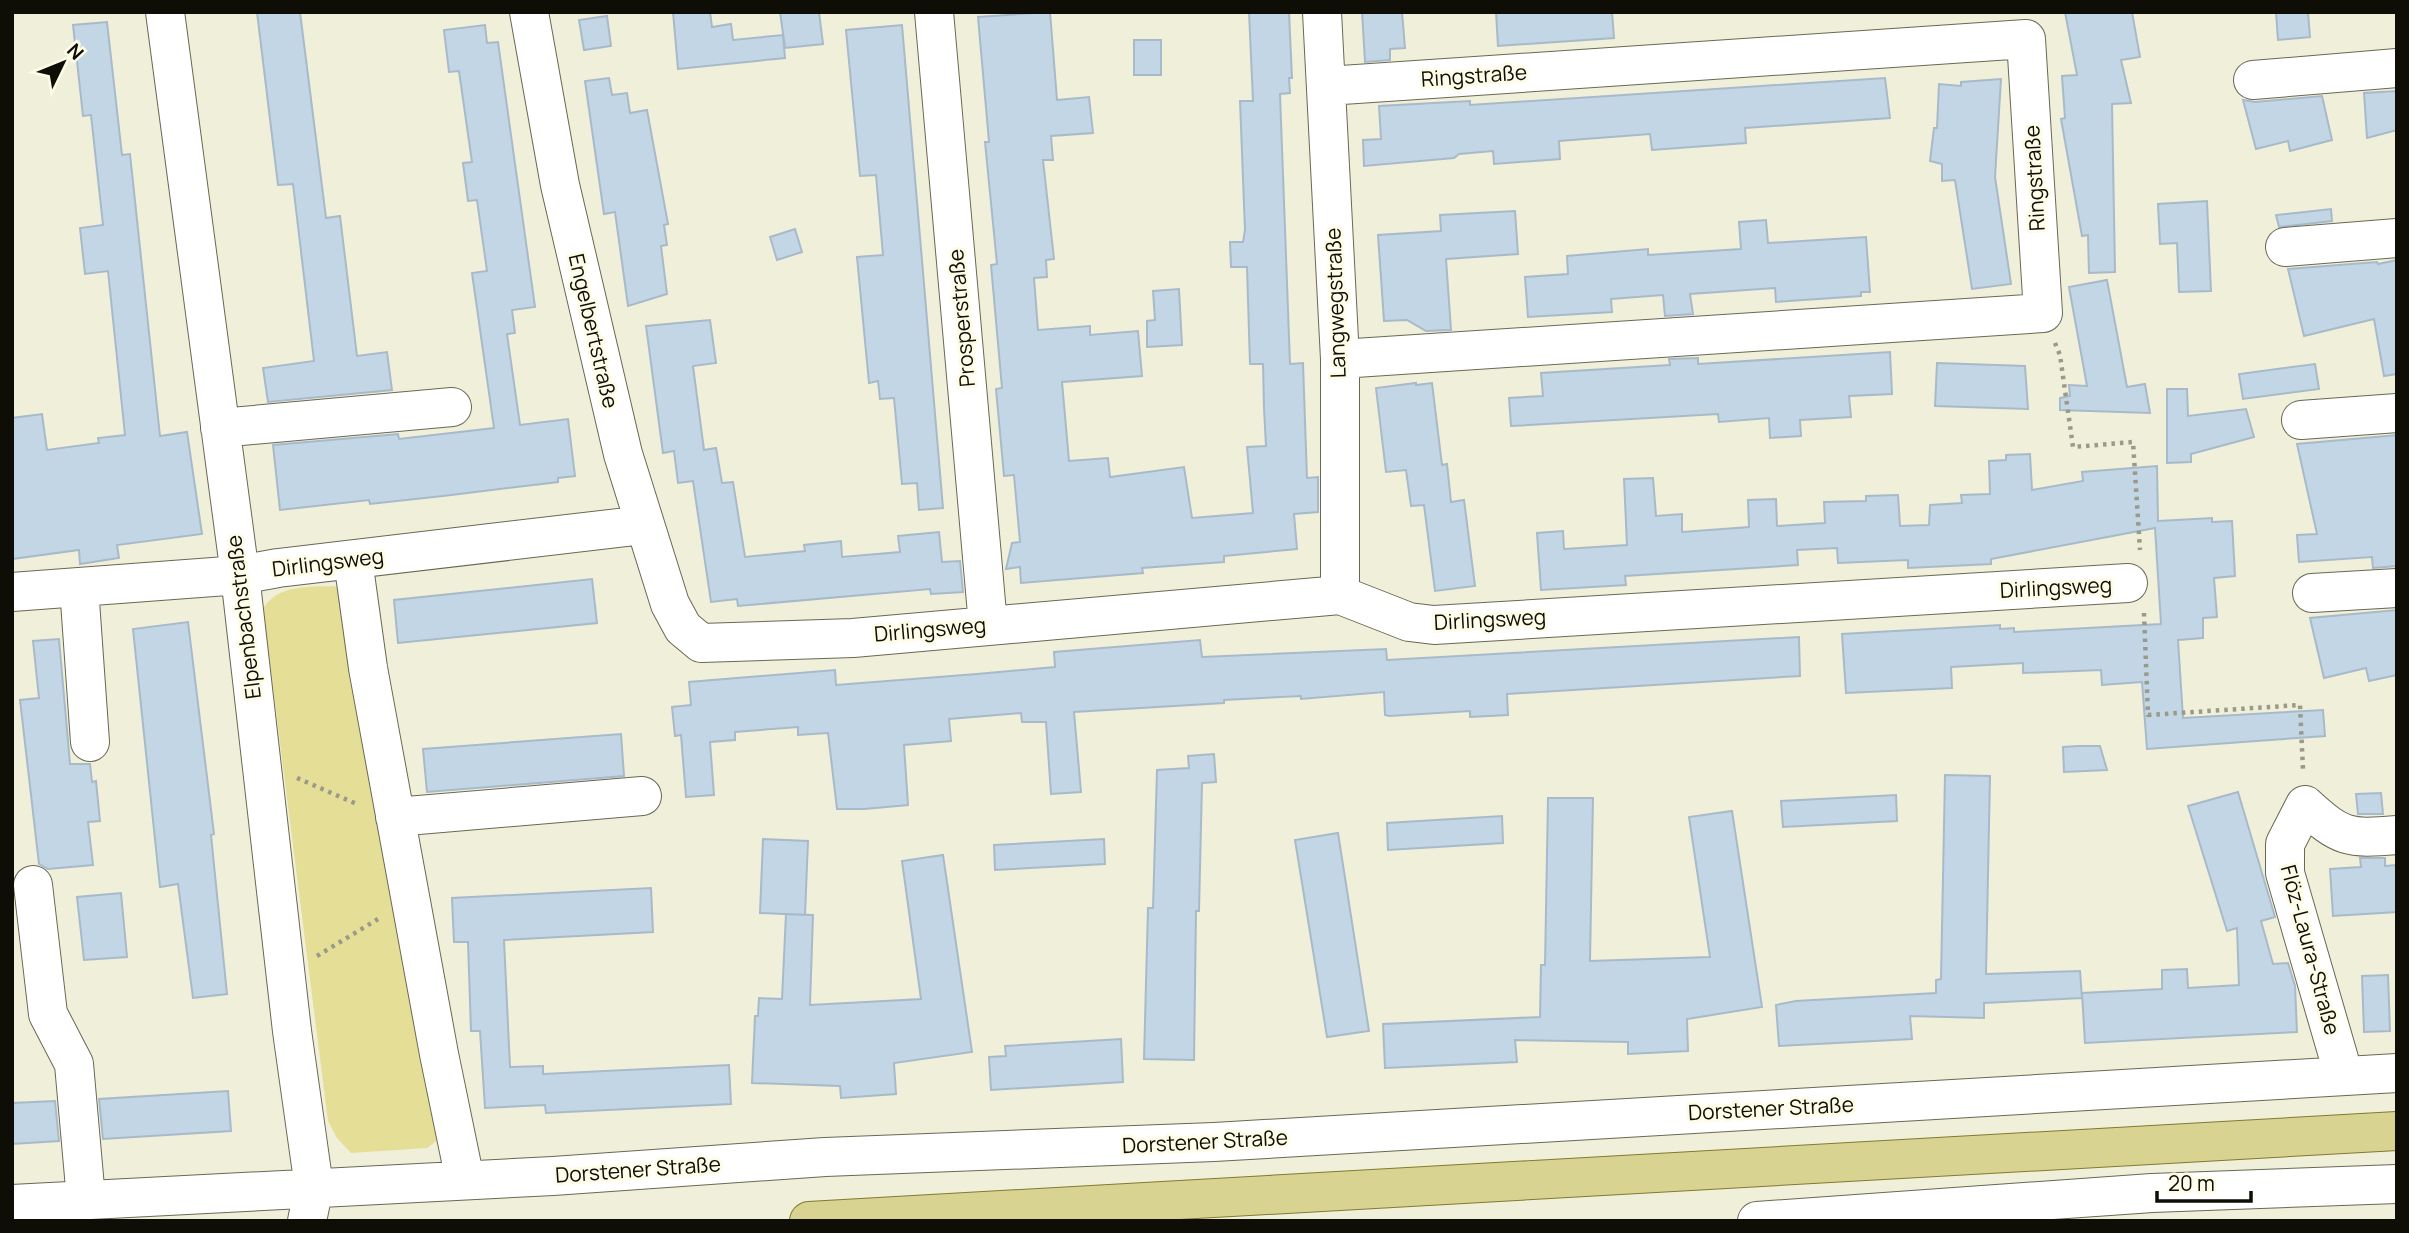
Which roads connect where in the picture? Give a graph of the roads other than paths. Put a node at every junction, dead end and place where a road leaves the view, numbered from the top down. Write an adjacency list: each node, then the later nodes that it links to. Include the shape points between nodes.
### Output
1 (165, 12): 14 (street, Elpenbachstraße)
2 (529, 12): 15 (street, Engelbertstraße, via 585,298)
3 (934, 12): 24 (street, Prosperstraße)
4 (1322, 12): 7 (street, Langwegstraße)
5 (2397, 68): 6 (street)
6 (2253, 80)
7 (1327, 86): 10 (street, Langwegstraße); 10 (street, Ringstraße, via 2026,39 2043,313)
8 (2397, 238): 9 (street)
9 (2285, 247)
10 (1340, 359): 23 (street, Langwegstraße)
11 (452, 408): 14 (street)
12 (2397, 413): 13 (street)
13 (2301, 420)
14 (220, 428): 17 (street, Elpenbachstraße)
15 (644, 525): 16 (street, Dirlingsweg); 25 (street, Engelbertstraße, via 670,604)
16 (353, 560): 17 (street, Dirlingsweg); 28 (street)
17 (240, 576): 19 (street, Dirlingsweg); 38 (street, Elpenbachstraße)
18 (2128, 583): 23 (street, Dirlingsweg, via 1434,625 1409,622)
19 (79, 587): 21 (street, Dirlingsweg); 26 (street)
20 (2397, 588): 22 (street)
21 (12, 592)
22 (2312, 593)
23 (1340, 595): 24 (street, Dirlingsweg)
24 (988, 625): 25 (street, Dirlingsweg, via 712,645)
25 (691, 638)
26 (90, 742)
27 (642, 796): 28 (street)
28 (395, 817): 34 (street)
29 (2397, 835): 32 (street, Flöz-Laura-Straße, via 2358,838 2332,830 2305,805 2285,844 2285,873)
30 (33, 885): 36 (street, via 48,1014 74,1064)
31 (2397, 1073): 32 (street, Dorstener Straße)
32 (2344, 1076): 34 (street, Dorstener Straße, via 1227,1141 825,1157)
33 (2397, 1131): 39 (main road)
34 (465, 1181): 38 (street, Dorstener Straße)
35 (2397, 1184): 40 (street, via 2152,1193)
36 (86, 1199): 37 (street, Dorstener Straße); 38 (street, Dorstener Straße)
37 (12, 1204)
38 (310, 1204)
39 (809, 1221)
40 (1757, 1221)

